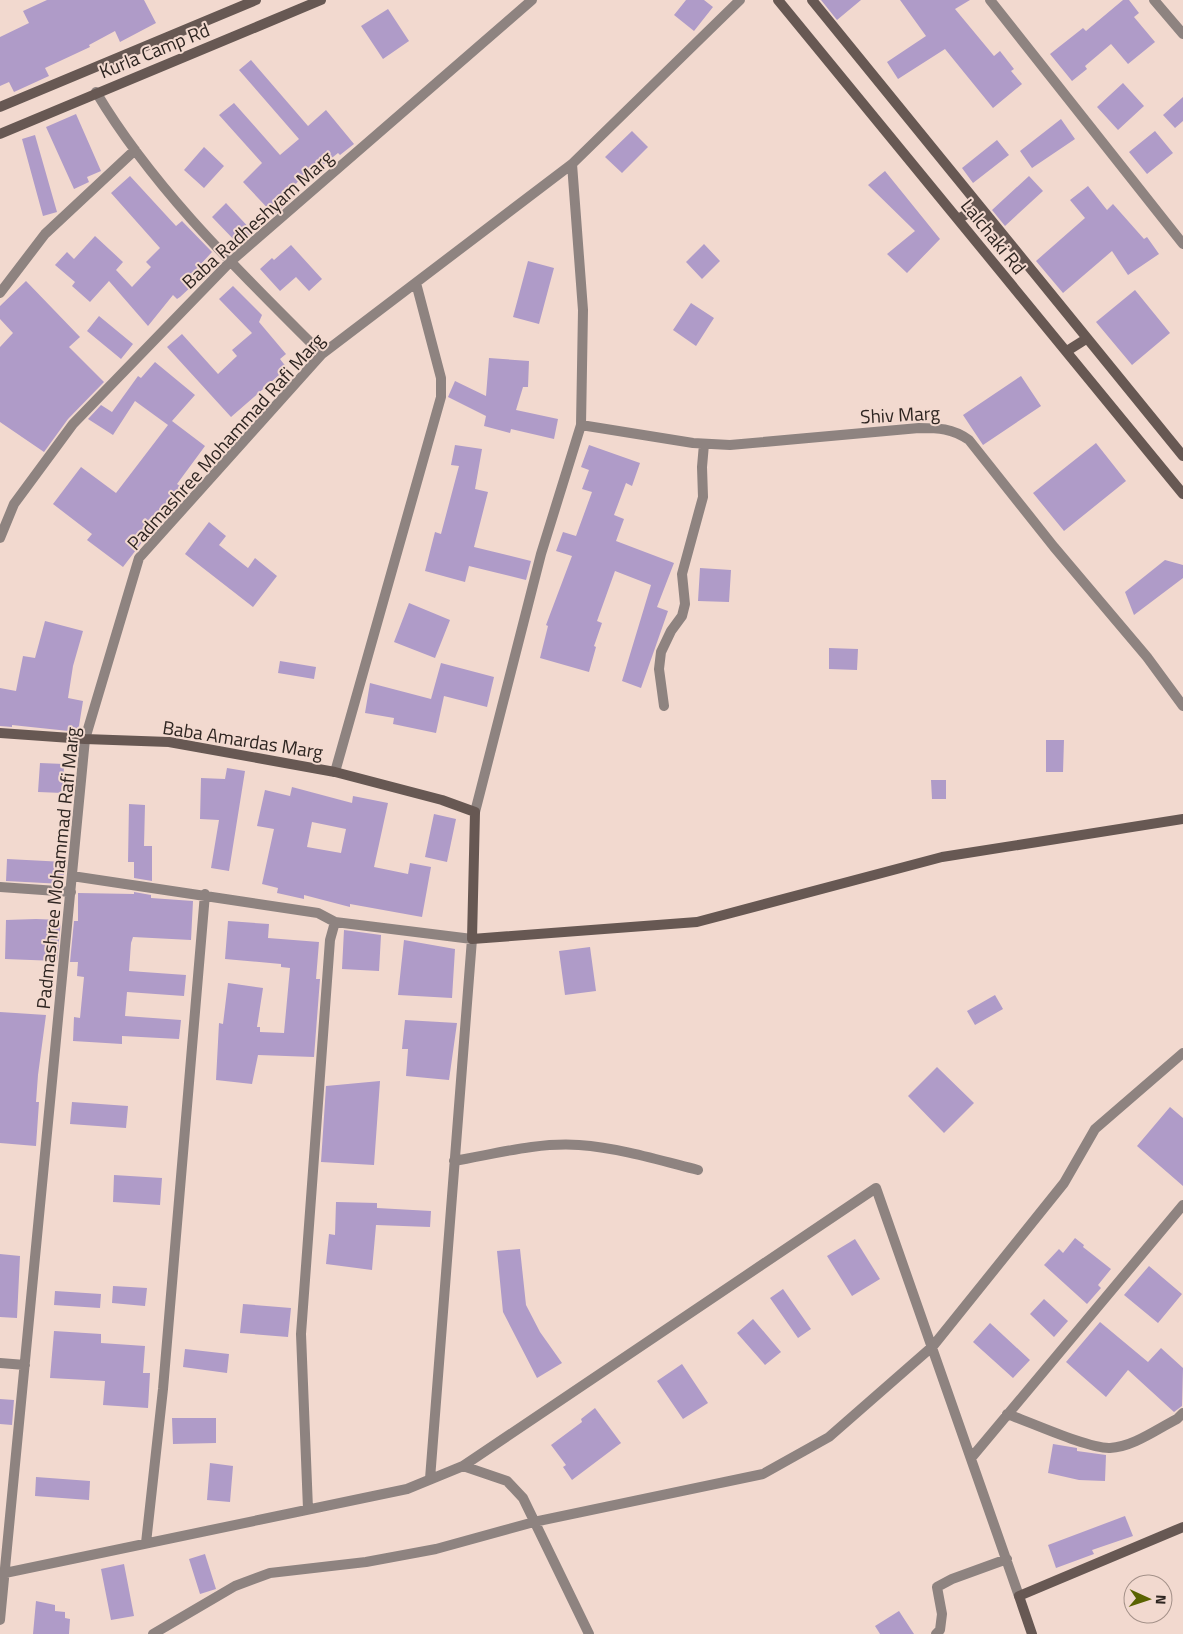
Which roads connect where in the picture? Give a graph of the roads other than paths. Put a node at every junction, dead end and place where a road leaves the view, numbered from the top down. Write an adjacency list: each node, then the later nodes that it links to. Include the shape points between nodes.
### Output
1 (256, 0): 11 (main road, Kurla Camp Rd)
2 (322, 0): 10 (main road, Kurla Camp Rd)
3 (532, 0): 18 (street, Baba Radheshyam Marg)
4 (740, 0): 14 (street, Padmashree Mohammad Rafi Marg)
5 (778, 0): 16 (main road, Lalchaki Rd)
6 (812, 0): 15 (main road, Lalchaki Rd)
7 (990, 0): 17 (street)
8 (1154, 0): 9 (street)
9 (1183, 34)
10 (96, 92): 12 (main road, Kurla Camp Rd); 13 (street)
11 (0, 107)
12 (0, 134)
13 (134, 150): 18 (street); 20 (street, via 45,234)
14 (572, 164): 19 (street, Padmashree Mohammad Rafi Marg); 24 (street, via 583,310)
15 (979, 207): 16 (main road); 21 (main road, Lalchaki Rd)
16 (958, 219): 22 (main road, Lalchaki Rd)
17 (1183, 244)
18 (230, 262): 23 (street); 28 (street, Baba Radheshyam Marg, via 74,424 14,504)
19 (416, 283): 23 (street, Padmashree Mohammad Rafi Marg); 33 (street, via 441,378 441,397)
20 (0, 293)
21 (1086, 339): 22 (main road); 26 (main road, Lalchaki Rd)
22 (1066, 351): 27 (main road, Lalchaki Rd)
23 (322, 354): 32 (street, Padmashree Mohammad Rafi Marg, via 139,558)
24 (581, 425): 25 (street, Shiv Marg); 34 (street, via 541,554)
25 (704, 444): 29 (street, via 702,505 682,574 685,604 662,652 658,669); 30 (street, Shiv Marg, via 730,445 918,428 948,429 959,433 969,440 1054,548 1147,657)
26 (1183, 456)
27 (1183, 494)
28 (0, 538)
29 (664, 706)
30 (1183, 706)
31 (0, 733): 32 (main road, Baba Amardas Marg)
32 (85, 740): 33 (main road, Baba Amardas Marg, via 169,742); 36 (street, Padmashree Mohammad Rafi Marg)
33 (335, 772): 34 (main road, Baba Amardas Marg)
34 (475, 812): 41 (main road)
35 (1183, 819): 41 (main road, via 942,857 697,922)
36 (72, 876): 38 (street, Padmashree Mohammad Rafi Marg); 39 (street)
37 (0, 886): 38 (street)
38 (71, 892): 48 (street, Padmashree Mohammad Rafi Marg)
39 (205, 894): 40 (street, via 318,913); 57 (street)
40 (335, 922): 41 (street); 54 (street, via 330,940 301,1334)
41 (472, 940): 43 (street)
42 (1183, 1052): 46 (street, via 1095,1129 1064,1183)
43 (454, 1161): 44 (street, via 549,1146 577,1145 610,1148); 53 (street)
44 (698, 1170)
45 (1183, 1206): 50 (street)
46 (933, 1346): 51 (street); 52 (street, via 876,1188); 55 (street, via 829,1437 763,1474)
47 (0, 1363): 48 (street)
48 (25, 1365): 59 (street, Padmashree Mohammad Rafi Marg)
49 (1183, 1413): 50 (street, via 1129,1444 1110,1448 1092,1445)
50 (1007, 1414): 51 (street)
51 (972, 1456): 58 (street)
52 (463, 1466): 53 (street); 55 (street, via 507,1481 523,1498)
53 (430, 1479): 54 (street, via 407,1489)
54 (308, 1510): 57 (street)
55 (534, 1522): 62 (street, via 436,1549 366,1562 270,1573 235,1586); 63 (street)
56 (1183, 1527): 60 (main road)
57 (146, 1543): 59 (street)
58 (1007, 1560): 60 (street); 64 (street, via 937,1587 942,1614 940,1630)
59 (5, 1573): 61 (street, Padmashree Mohammad Rafi Marg)
60 (1019, 1596): 65 (main road)
61 (0, 1620)
62 (153, 1634)
63 (589, 1634)
64 (936, 1634)
65 (1032, 1634)

